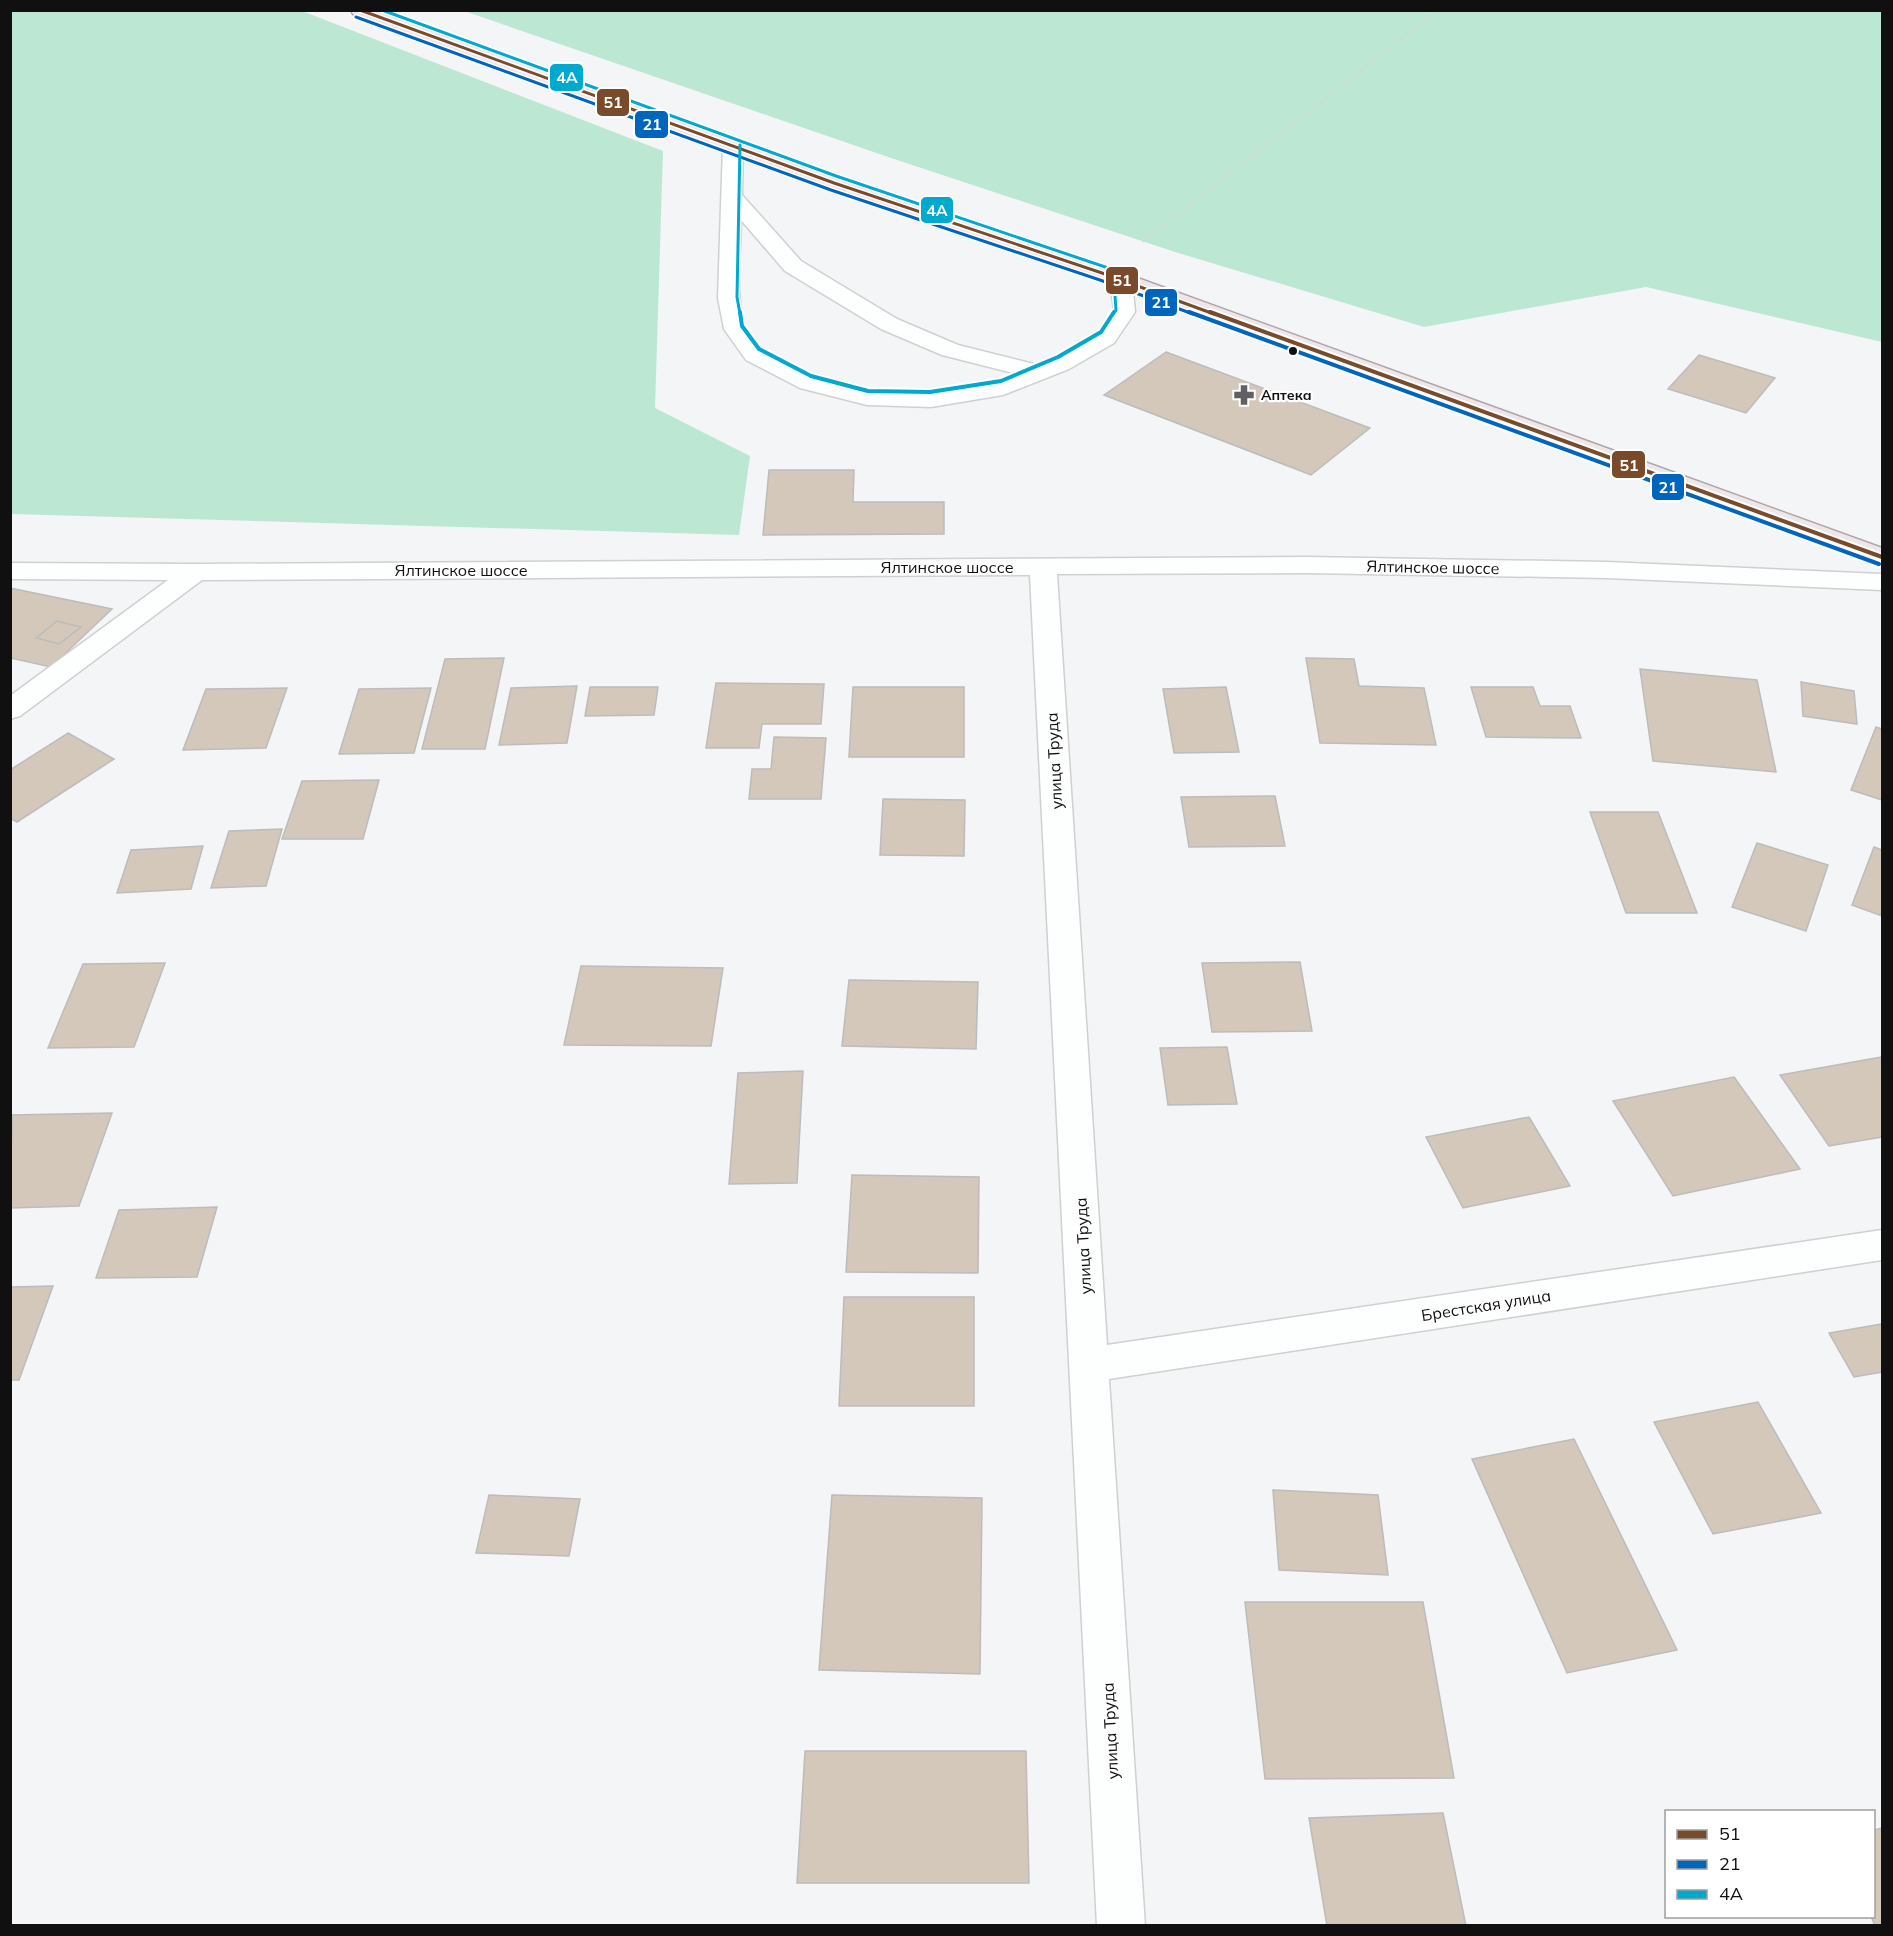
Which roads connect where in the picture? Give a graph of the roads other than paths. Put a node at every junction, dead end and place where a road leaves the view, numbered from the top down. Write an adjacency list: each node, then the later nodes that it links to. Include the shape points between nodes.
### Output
1 (359, 10): 2 (main road)
2 (733, 146): 3 (street); 4 (main road)
3 (731, 195): 5 (street, via 793,266 889,324 950,350); 5 (street, via 729,298 735,329 754,355 808,382 867,398 931,400 1003,388)
4 (1111, 277): 5 (street, via 1124,312 1106,338); 6 (main road)
5 (1040, 373)
6 (1882, 557)
7 (1043, 567): 9 (street, Ялтинское шоссе); 10 (street, Ялтинское шоссе, via 1306,565 1607,570); 13 (street, улица Труда)
8 (10, 571): 9 (street, Ялтинское шоссе)
9 (196, 572): 11 (street)
10 (1882, 582)
11 (10, 710)
12 (1882, 1245): 13 (street, Брестская улица)
13 (1090, 1365): 14 (street, улица Труда)
14 (1121, 1926)

